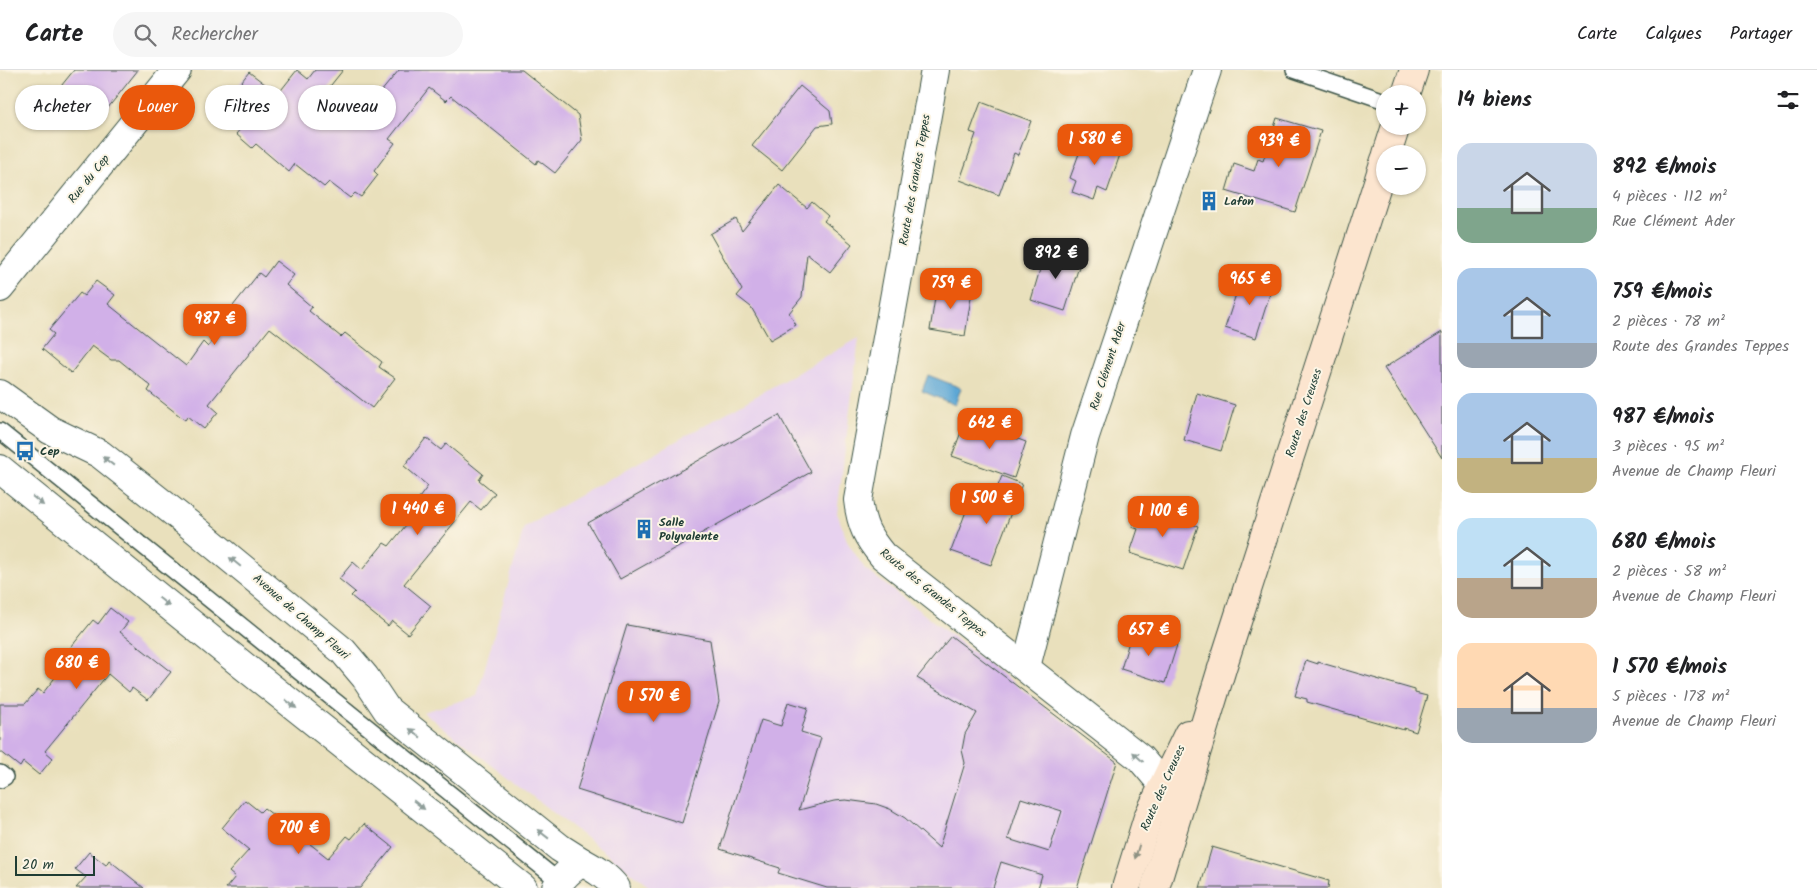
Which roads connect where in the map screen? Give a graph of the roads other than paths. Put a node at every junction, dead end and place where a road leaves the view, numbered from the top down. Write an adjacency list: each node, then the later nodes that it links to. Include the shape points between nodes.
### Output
1 (177, 70): 9 (street, Rue du Cep)
2 (935, 70): 14 (street, Route des Grandes Teppes, via 858,500 860,516 865,531 883,556)
3 (1207, 70): 14 (street, Rue Clément Ader, via 1085,436)
4 (1294, 70): 7 (lane)
5 (1414, 70): 6 (main road)
6 (1409, 85)
7 (1376, 98)
8 (1376, 188): 13 (main road, Route des Creuses)
9 (0, 288)
10 (0, 394): 18 (street, Avenue de Champ Fleuri, one-way to 10, via 560,848 388,710 343,651 191,526 100,454 50,430)
11 (0, 431): 20 (lane)
12 (0, 470): 21 (street, one-way to 21)
13 (1223, 666): 17 (main road, Route des Creuses); 19 (main road, Route des Creuses)
14 (1026, 667): 17 (street, Route des Grandes Teppes, one-way to 14, via 1140,758)
15 (0, 773): 16 (lane, via 5,777)
16 (0, 780)
17 (1163, 785): 19 (street, Route des Grandes Teppes, via 1171,812); 23 (main road, Route des Creuses, one-way to 23, via 1148,817)
18 (582, 862): 20 (street); 22 (street, Avenue de Champ Fleuri)
19 (1158, 876)
20 (561, 886)
21 (523, 888)
22 (616, 888)
23 (1126, 888)

